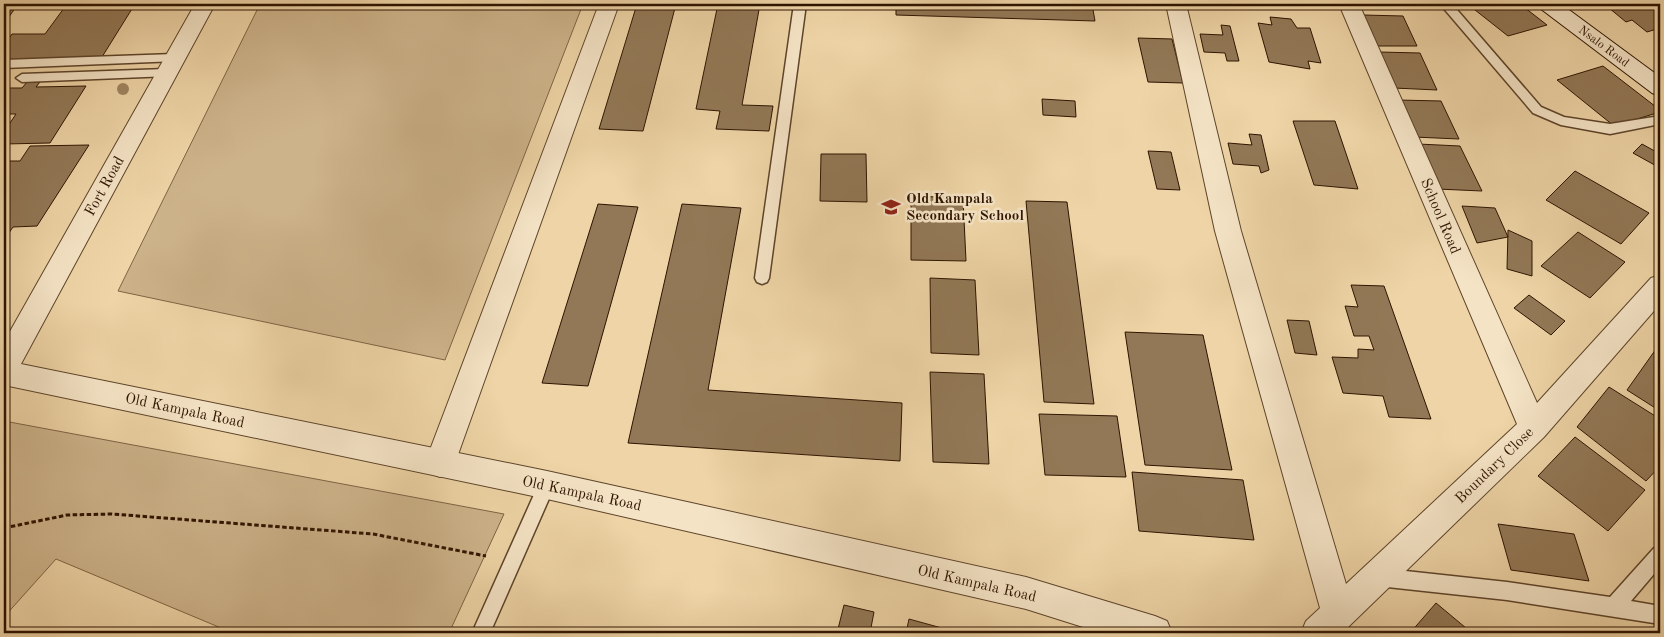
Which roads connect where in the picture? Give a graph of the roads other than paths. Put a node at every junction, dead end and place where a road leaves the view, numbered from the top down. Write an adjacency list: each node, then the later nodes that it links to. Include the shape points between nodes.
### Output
1 (204, 4): 9 (street, Fort Road)
2 (610, 4): 18 (street)
3 (800, 4): 13 (lane)
4 (1176, 4): 24 (street, via 1228,231)
5 (1349, 4): 17 (street, School Road)
6 (1446, 4): 12 (lane, via 1536,110 1561,121 1610,129)
7 (1548, 4): 11 (street, Nsalo Road)
8 (4, 64): 9 (lane)
9 (170, 66): 10 (lane); 15 (street, Fort Road)
10 (22, 78)
11 (1660, 88)
12 (1660, 120)
13 (762, 278)
14 (1660, 286): 17 (street, Boundary Close)
15 (4, 368)
16 (4, 373): 18 (street, Old Kampala Road)
17 (1533, 428): 21 (street, Boundary Close)
18 (440, 462): 19 (street, Old Kampala Road)
19 (547, 485): 25 (lane); 26 (street, Old Kampala Road, via 1026,593)
20 (1660, 554): 22 (lane)
21 (1377, 576): 22 (lane, via 1506,590); 24 (street, Boundary Close)
22 (1614, 607): 23 (lane)
23 (1660, 614)
24 (1328, 624)
25 (481, 633)
26 (1155, 633)

